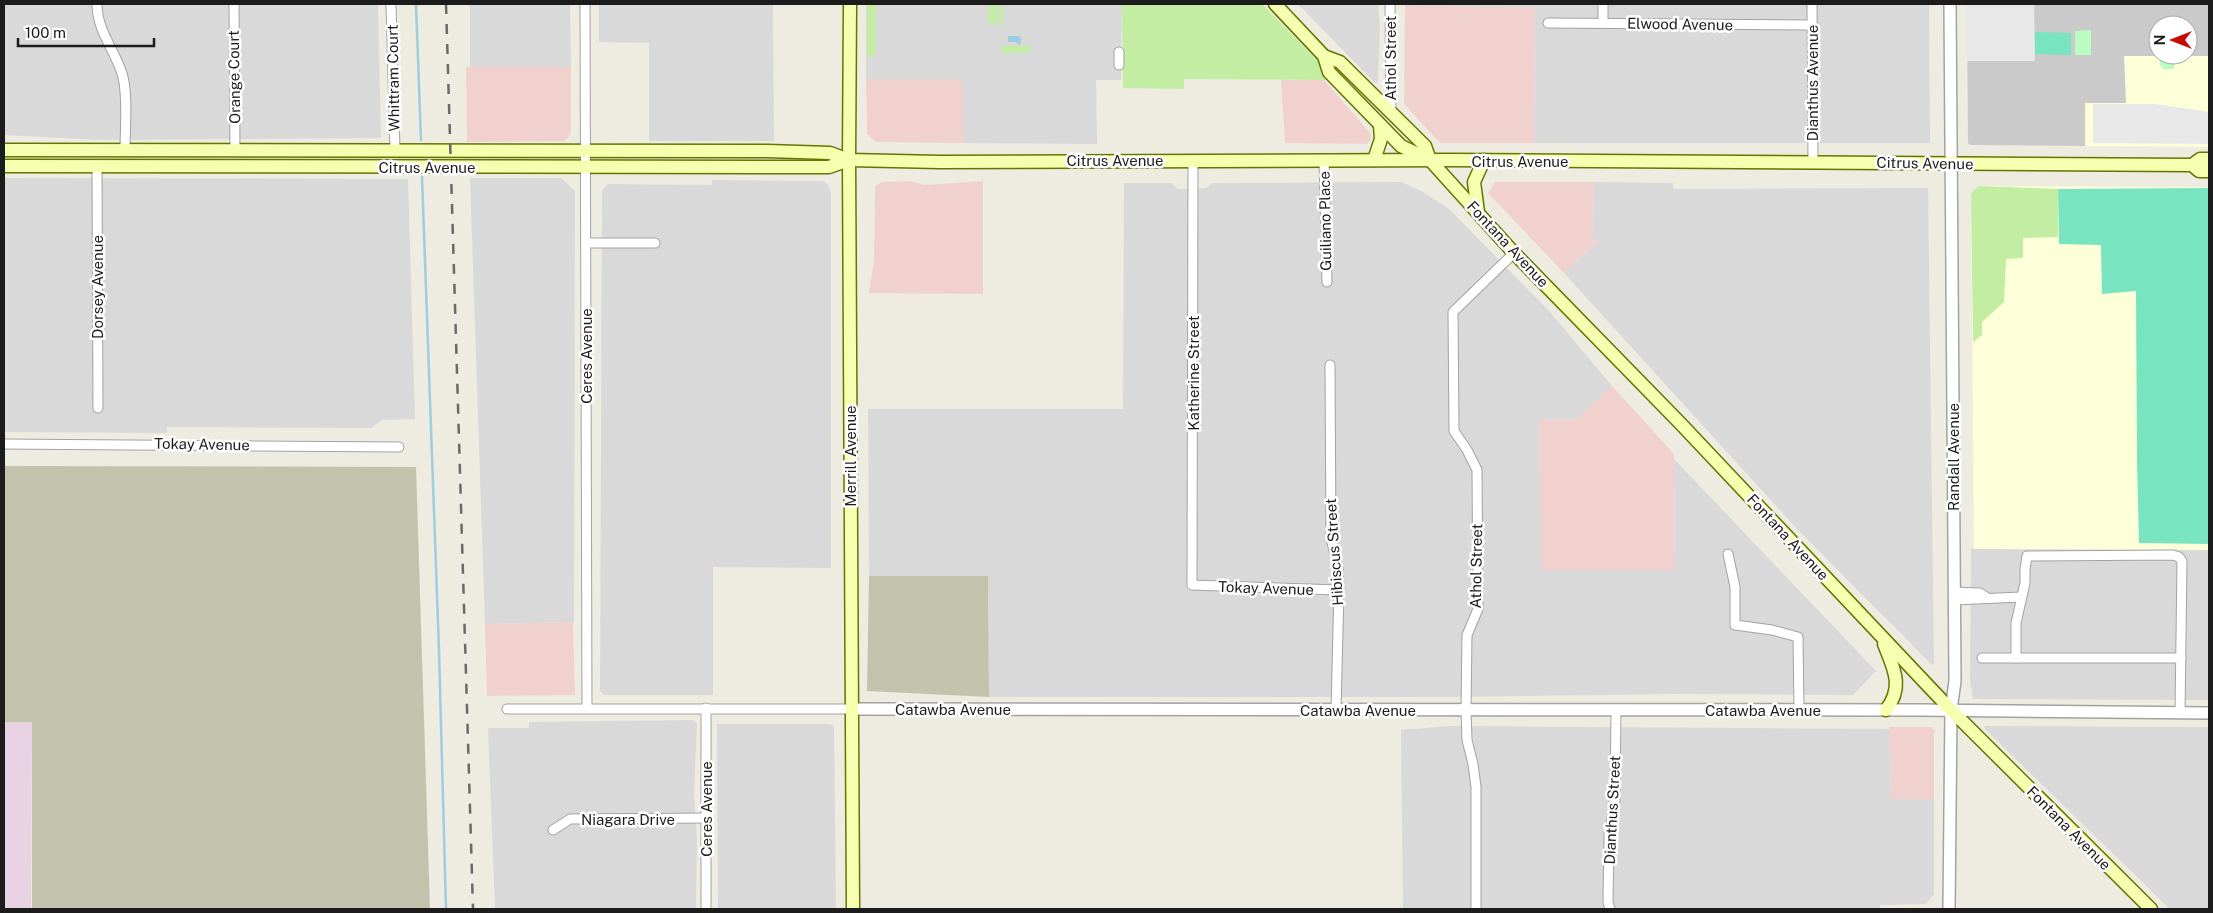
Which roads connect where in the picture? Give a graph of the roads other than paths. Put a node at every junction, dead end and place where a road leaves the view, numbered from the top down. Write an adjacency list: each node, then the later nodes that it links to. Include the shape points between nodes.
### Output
1 (97, 4): 20 (street, via 100,27 123,79)
2 (234, 4): 21 (street, Orange Court)
3 (391, 4): 22 (street, Whittram Court)
4 (585, 4): 23 (street, Ceres Avenue)
5 (850, 4): 25 (main road, Merrill Avenue)
6 (1275, 4): 15 (main road, Fontana Avenue)
7 (1390, 4): 17 (street, Athol Street)
8 (1603, 4): 12 (street)
9 (1812, 4): 13 (street, Dianthus Avenue)
10 (1950, 4): 32 (street, Randall Avenue)
11 (1548, 22): 12 (street, Elwood Avenue)
12 (1603, 23): 13 (street, Elwood Avenue)
13 (1812, 25): 31 (street, Dianthus Avenue)
14 (1119, 52): 16 (street)
15 (1324, 56): 17 (main road, Fontana Avenue, via 1340,62); 18 (main road, Fontana Avenue, via 1329,72)
16 (1119, 65)
17 (1391, 112): 29 (main road, Fontana Avenue, via 1425,146)
18 (1380, 125): 28 (main road, via 1381,140); 29 (main road, Fontana Avenue, via 1401,146)
19 (4, 150): 20 (main road, Citrus Avenue)
20 (125, 151): 21 (main road, Citrus Avenue)
21 (235, 151): 22 (main road, Citrus Avenue)
22 (395, 151): 23 (main road, Citrus Avenue)
23 (586, 152): 25 (main road, Citrus Avenue, via 767,151 830,153); 36 (street, Ceres Avenue)
24 (2209, 159): 33 (main road, Citrus Avenue, via 2200,159)
25 (848, 160): 26 (main road, Citrus Avenue); 36 (main road, Citrus Avenue, via 829,167); 59 (main road, Merrill Avenue)
26 (1193, 160): 27 (main road, Citrus Avenue); 48 (street, Katherine Street)
27 (1324, 160): 28 (main road, Citrus Avenue); 42 (street, Guiliano Place)
28 (1374, 160): 29 (main road, Citrus Avenue)
29 (1430, 160): 30 (main road, Citrus Avenue); 38 (main road, Fontana Avenue)
30 (1484, 160): 31 (main road, Citrus Avenue); 38 (main road, via 1474,182)
31 (1813, 163): 32 (main road, Citrus Avenue)
32 (1951, 163): 33 (main road, Citrus Avenue); 50 (street, Randall Avenue)
33 (2192, 165): 37 (main road, Citrus Avenue, via 2199,171)
34 (4, 166): 35 (main road, Citrus Avenue)
35 (97, 166): 36 (main road, Citrus Avenue); 44 (street, Dorsey Avenue)
36 (586, 168): 39 (street, Ceres Avenue)
37 (2209, 171)
38 (1478, 212): 41 (main road, Fontana Avenue)
39 (586, 243): 40 (street); 56 (street, Ceres Avenue)
40 (655, 243)
41 (1514, 253): 52 (main road, Fontana Avenue, via 1680,423); 64 (street, Athol Street, via 1453,312 1454,431 1477,470 1478,609 1467,635)
42 (1327, 282)
43 (1330, 365): 49 (street, Hibiscus Street, via 1331,538)
44 (98, 408)
45 (4, 444): 46 (street, Tokay Avenue)
46 (399, 447)
47 (1728, 554): 65 (street, via 1735,587 1735,625 1798,637)
48 (1192, 586): 49 (street, Tokay Avenue)
49 (1339, 590): 60 (street, Hibiscus Street)
50 (1954, 596): 51 (street, via 1980,599); 63 (street, Randall Avenue, via 1955,681)
51 (2021, 597): 54 (street, via 2016,623); 55 (street, via 2027,556 2179,557 2182,561)
52 (1881, 637): 62 (main road, via 1897,684 1894,700); 63 (main road, Fontana Avenue)
53 (1982, 658): 54 (street)
54 (2016, 658): 55 (street)
55 (2181, 658): 66 (street)
56 (587, 708): 57 (street, Catawba Avenue); 58 (street, Catawba Avenue)
57 (706, 708): 59 (street, Catawba Avenue); 68 (street, Ceres Avenue)
58 (507, 709)
59 (852, 709): 60 (street, Catawba Avenue); 71 (main road, Merrill Avenue)
60 (1336, 710): 64 (street, Catawba Avenue)
61 (1616, 710): 64 (street, Catawba Avenue); 65 (street, Catawba Avenue); 73 (street, Dianthus Street, via 1615,802 1609,835)
62 (1886, 710): 63 (street, Catawba Avenue); 65 (street, Catawba Avenue)
63 (1951, 710): 66 (street, Catawba Avenue); 74 (street, Randall Avenue); 75 (main road, Fontana Avenue)
64 (1466, 711): 72 (street, Athol Street, via 1467,740 1476,787)
65 (1799, 711)
66 (2180, 713): 67 (street, Catawba Avenue)
67 (2209, 713)
68 (706, 818): 69 (street, Niagara Drive, via 570,819); 70 (street, Ceres Avenue)
69 (553, 830)
70 (706, 909)
71 (853, 909)
72 (1476, 909)
73 (1610, 909)
74 (1949, 909)
75 (2151, 909)

